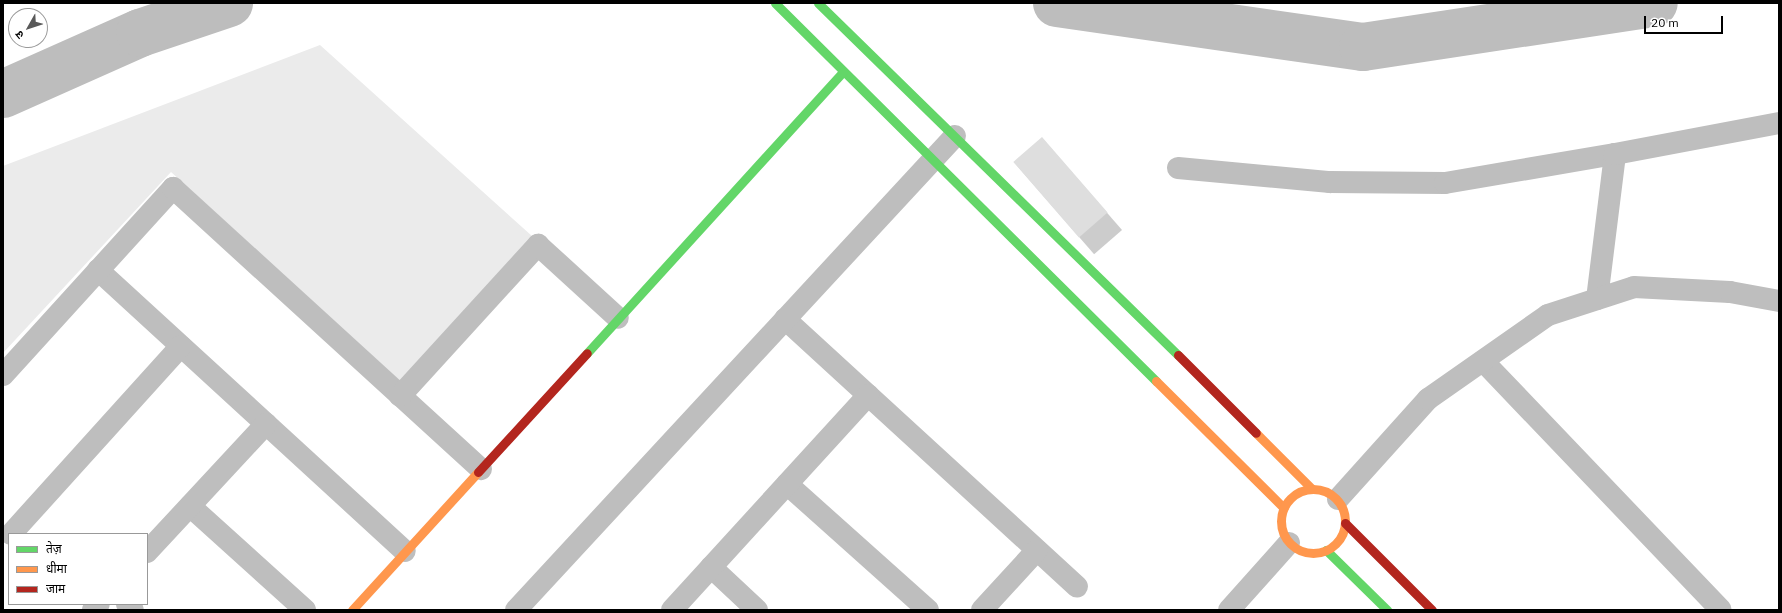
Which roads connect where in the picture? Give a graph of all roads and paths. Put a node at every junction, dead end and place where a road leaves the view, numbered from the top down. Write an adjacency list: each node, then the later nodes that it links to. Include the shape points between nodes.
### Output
1 (775, 3): 3 (street)
2 (818, 3): 5 (street)
3 (843, 72): 7 (street); 12 (street)
4 (1779, 123): 6 (street)
5 (955, 136): 7 (street); 22 (street, via 1117,293)
6 (1615, 154): 8 (street, via 1445,183 1330,182); 10 (street)
7 (932, 161): 13 (street); 25 (street)
8 (1178, 168)
9 (98, 270): 14 (street); 16 (street); 18 (street, via 173,188)
10 (1597, 299): 11 (street, via 1634,287 1730,292); 15 (street, via 1548,315)
11 (1779, 301)
12 (618, 318): 18 (street, via 538,245); 20 (street)
13 (786, 319): 17 (street); 37 (street)
14 (181, 346): 19 (street); 27 (street)
15 (1483, 361): 23 (street, via 1428,399); 45 (street)
16 (3, 375)
17 (868, 395): 21 (street); 29 (street)
18 (400, 396): 20 (street)
19 (266, 424): 24 (street); 32 (street)
20 (480, 469): 32 (street)
21 (787, 484): 33 (street); 40 (street)
22 (1311, 488): 23 (street, via 1328,491); 25 (street, via 1302,489 1290,498)
23 (1338, 499): 26 (street, via 1345,511)
24 (190, 506): 31 (street); 35 (street)
25 (1284, 508): 28 (street, via 1280,522 1282,532)
26 (1346, 523): 30 (street, via 1340,539); 44 (street)
27 (12, 533)
28 (1290, 543): 30 (street, via 1312,554); 42 (street)
29 (1037, 550): 34 (street); 41 (street)
30 (1326, 550): 43 (street)
31 (148, 551)
32 (405, 552): 36 (street)
33 (711, 567): 38 (street); 39 (street)
34 (1077, 587)
35 (304, 610)
36 (352, 610)
37 (516, 610)
38 (672, 610)
39 (757, 610)
40 (928, 610)
41 (982, 610)
42 (1229, 610)
43 (1387, 610)
44 (1432, 610)
45 (1721, 610)

